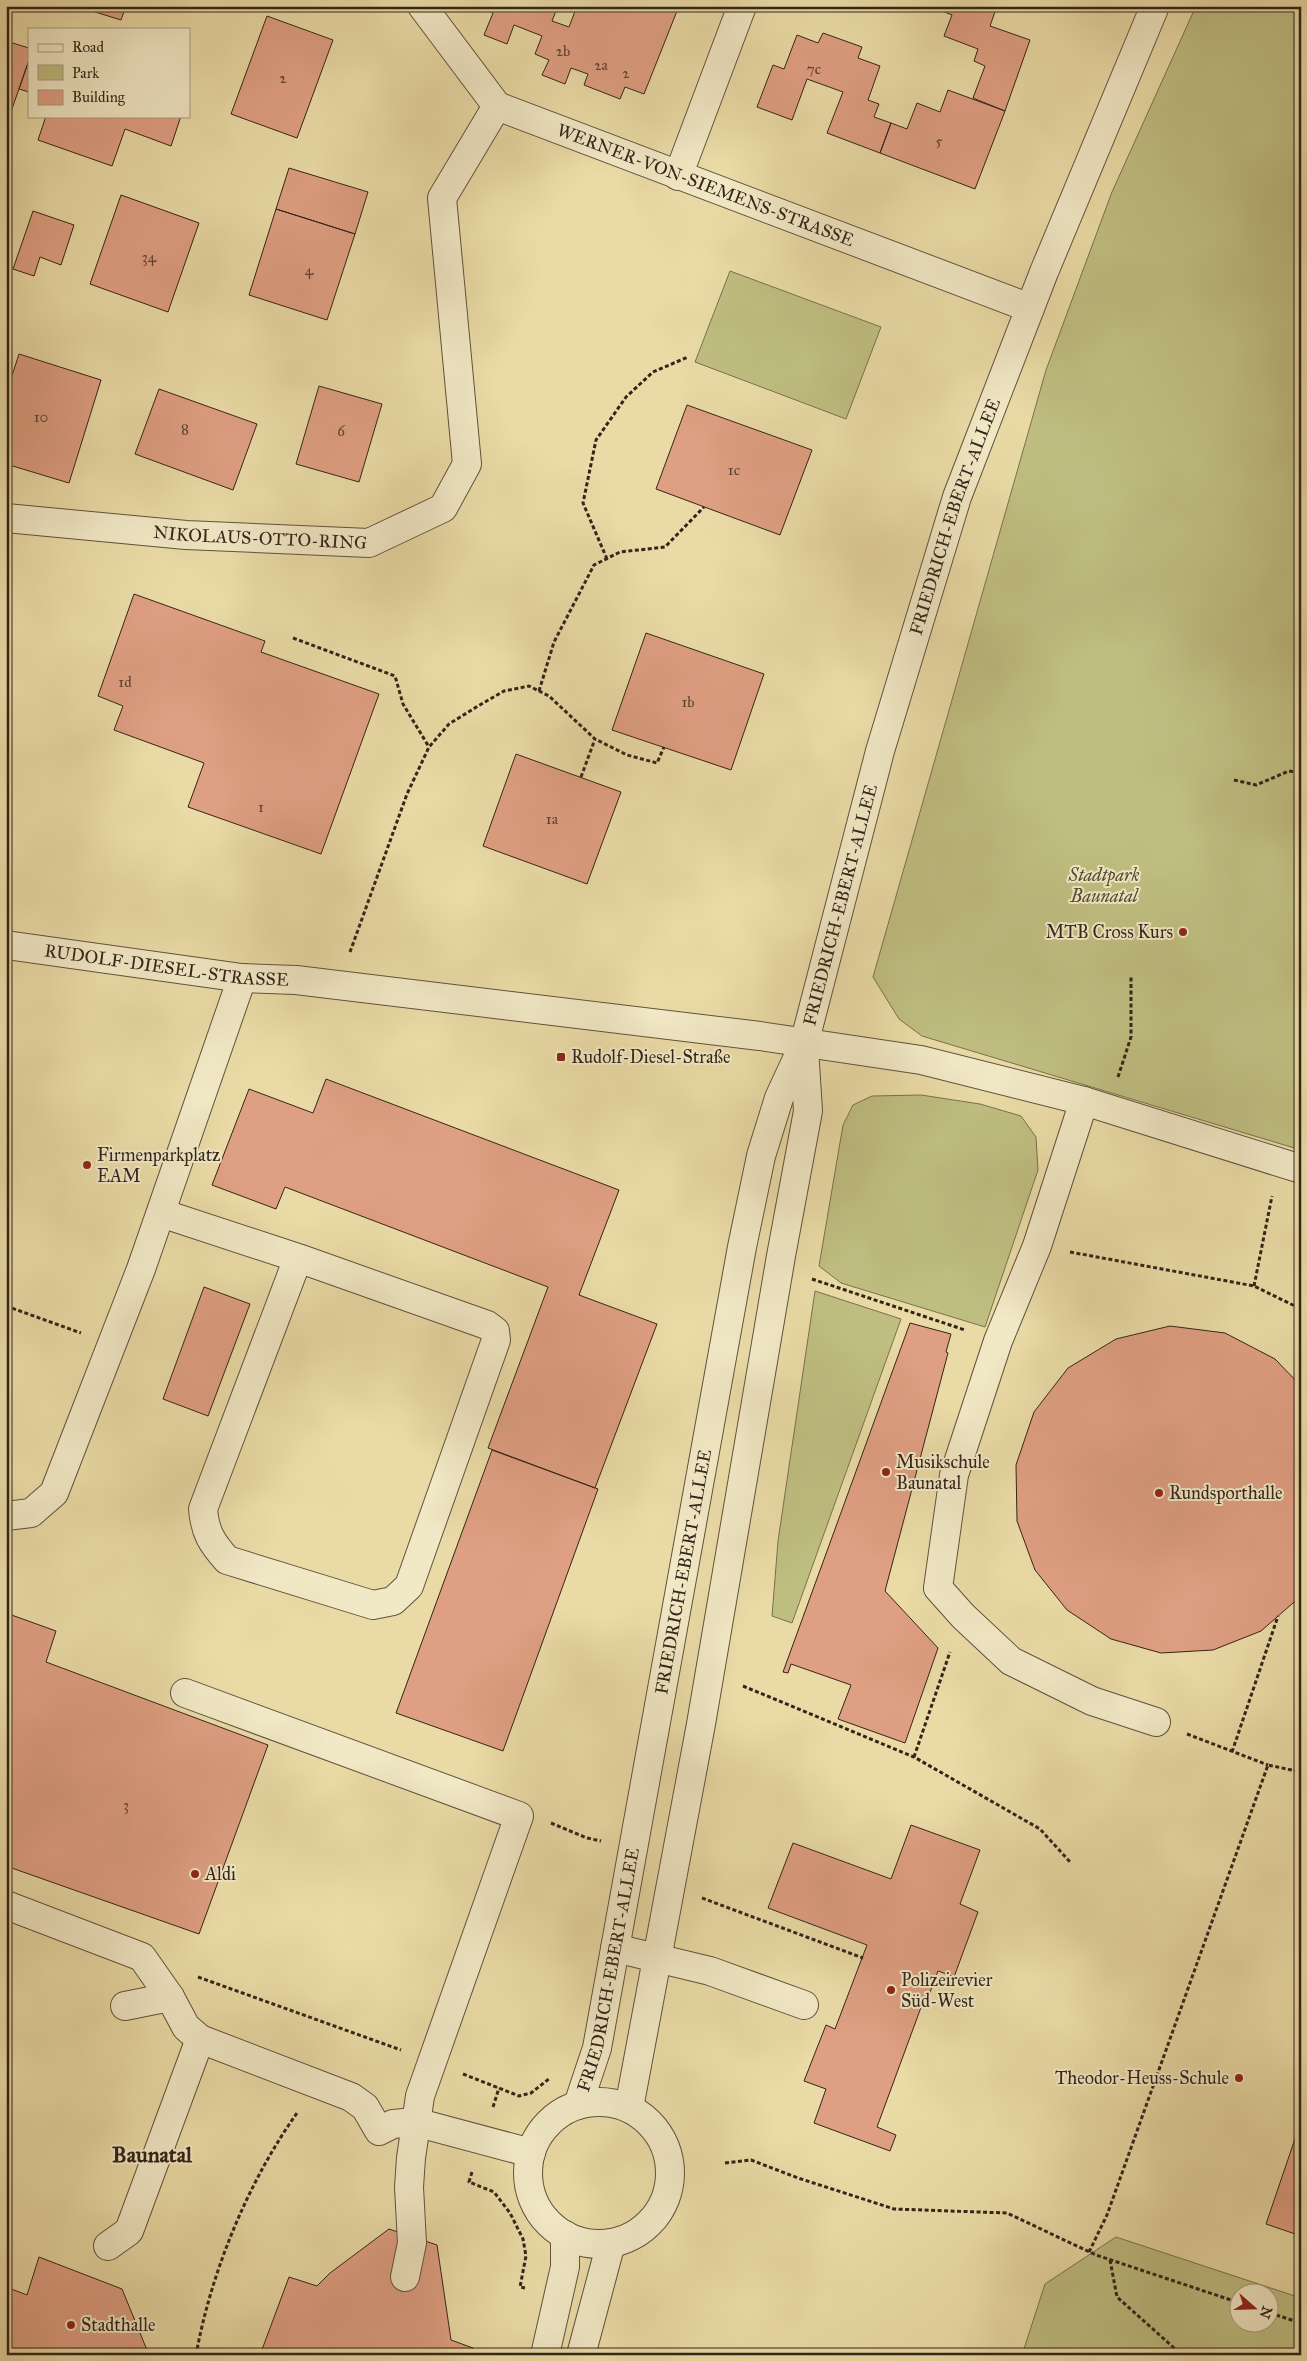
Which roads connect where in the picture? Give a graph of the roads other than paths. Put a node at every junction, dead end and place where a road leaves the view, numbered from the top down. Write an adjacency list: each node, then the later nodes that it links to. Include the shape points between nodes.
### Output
1 (422, 6): 4 (street)
2 (742, 6): 5 (street)
3 (1155, 6): 6 (street, FRIEDRICH-EBERT-ALLEE)
4 (497, 106): 5 (street, WERNER-VON-SIEMENS-STRASSE); 7 (street, NIKOLAUS-OTTO-RING, via 442,198 467,464 443,508 368,543 186,535)
5 (678, 176): 6 (street, WERNER-VON-SIEMENS-STRASSE)
6 (1030, 308): 10 (street, FRIEDRICH-EBERT-ALLEE, via 957,497 880,751)
7 (6, 518)
8 (6, 946): 9 (street, RUDOLF-DIESEL-STRASSE)
9 (242, 978): 10 (street, RUDOLF-DIESEL-STRASSE, via 341,985); 13 (street)
10 (804, 1044): 11 (street, RUDOLF-DIESEL-STRASSE, via 921,1060); 19 (street, FRIEDRICH-EBERT-ALLEE, via 779,1098 761,1156); 20 (street, FRIEDRICH-EBERT-ALLEE, via 808,1111)
11 (1096, 1105): 12 (street, RUDOLF-DIESEL-STRASSE); 17 (street, via 998,1341 954,1475 938,1588 962,1616 1011,1661 1092,1701)
12 (1290, 1166)
13 (161, 1214): 14 (street); 15 (street, via 54,1493 30,1513)
14 (298, 1258): 14 (street, via 487,1325 494,1331 496,1340 409,1586 393,1601 373,1605 227,1560 204,1528 203,1509)
15 (6, 1516)
16 (186, 1693): 27 (street, via 519,1816 420,2096)
17 (1156, 1722)
18 (6, 1905): 21 (street, via 142,1957)
19 (615, 1948): 20 (street); 25 (street, FRIEDRICH-EBERT-ALLEE, via 597,2048)
20 (658, 1958): 22 (street, via 710,1971); 26 (street, FRIEDRICH-EBERT-ALLEE)
21 (170, 1997): 23 (street); 24 (street, via 186,2027)
22 (804, 2005)
23 (125, 2006)
24 (200, 2039): 27 (street, via 351,2097 365,2107 379,2131 393,2124); 31 (street, via 129,2231)
25 (578, 2105): 26 (street, FRIEDRICH-EBERT-ALLEE, via 612,2102); 28 (street, FRIEDRICH-EBERT-ALLEE, via 562,2111 546,2124)
26 (629, 2108): 30 (street, FRIEDRICH-EBERT-ALLEE, via 653,2125 668,2150 670,2180 666,2198 650,2222 628,2238)
27 (415, 2122): 28 (street); 32 (street, via 409,2187 412,2243)
28 (531, 2153): 29 (street, FRIEDRICH-EBERT-ALLEE, via 527,2175 536,2211 546,2223)
29 (565, 2235): 30 (street, FRIEDRICH-EBERT-ALLEE, via 587,2242); 33 (street, via 564,2267)
30 (611, 2243): 34 (street)
31 (108, 2246)
32 (405, 2277)
33 (545, 2355)
34 (581, 2355)

